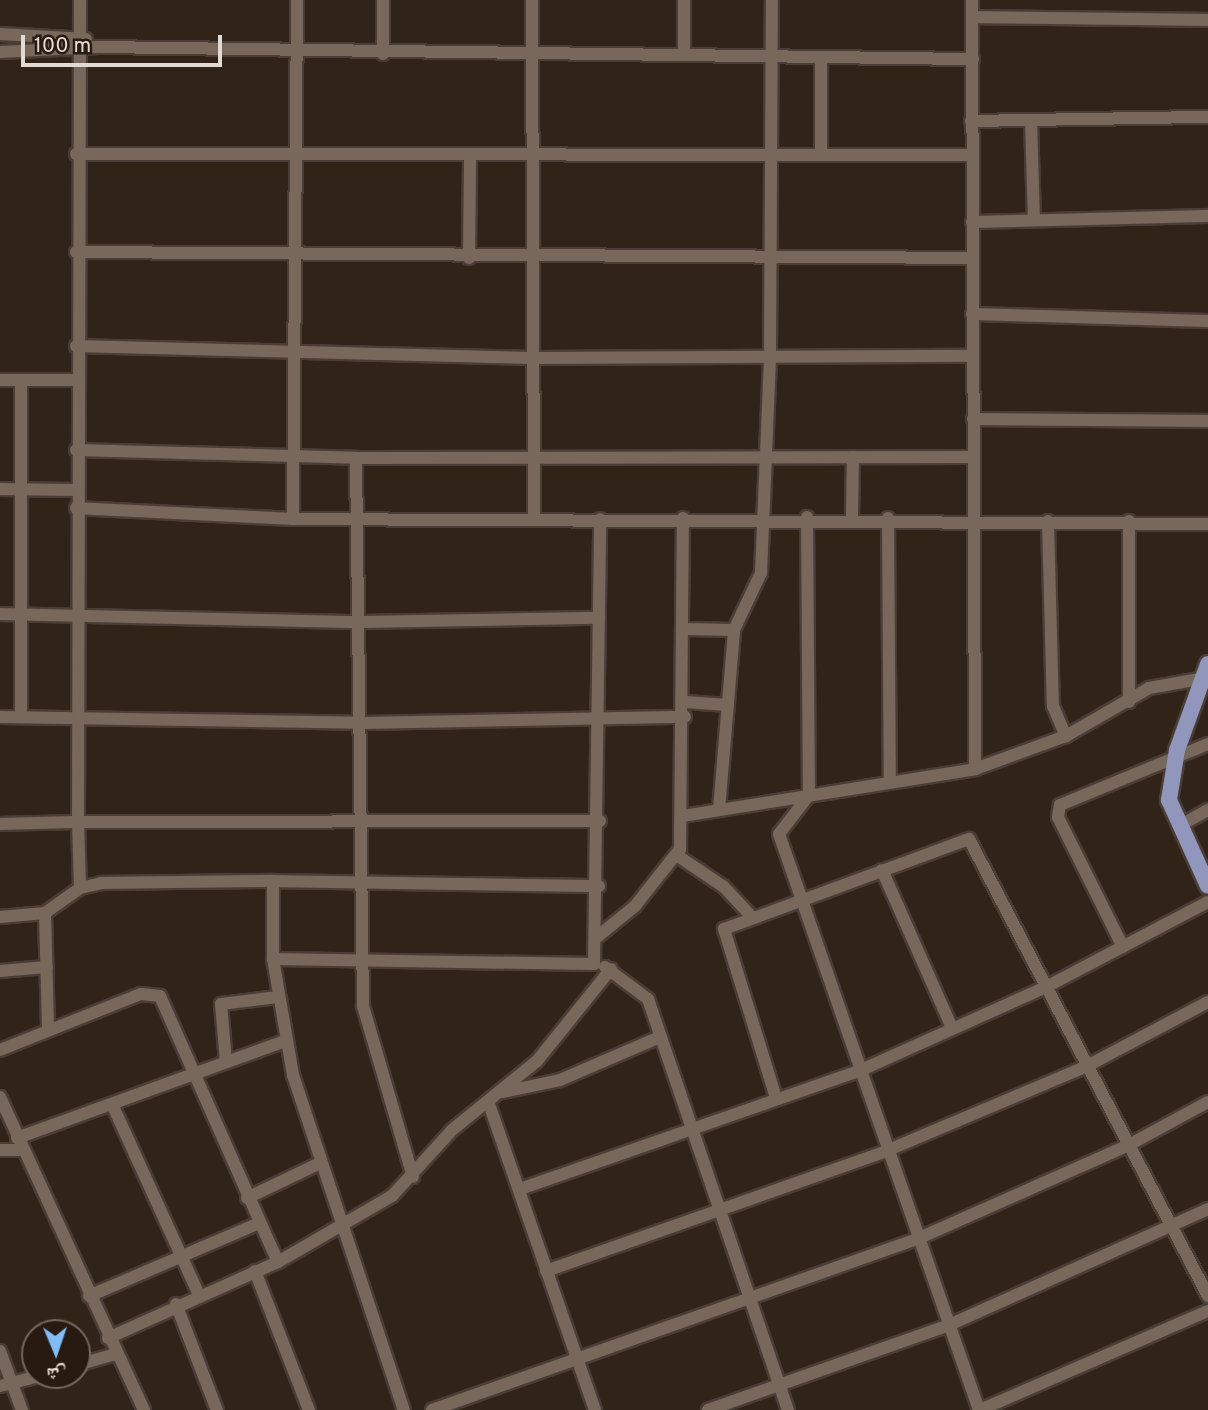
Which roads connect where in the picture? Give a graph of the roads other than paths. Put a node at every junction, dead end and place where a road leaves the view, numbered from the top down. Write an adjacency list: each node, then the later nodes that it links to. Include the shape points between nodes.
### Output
1 (80, 0): 11 (street)
2 (297, 0): 15 (street)
3 (383, 0): 16 (street)
4 (532, 0): 17 (street)
5 (684, 0): 18 (street)
6 (772, 0): 19 (street)
7 (972, 0): 8 (street)
8 (972, 17): 9 (street); 21 (street)
9 (1208, 20)
10 (0, 34): 11 (street)
11 (80, 35): 12 (street); 14 (street)
12 (98, 47): 14 (street); 15 (street)
13 (0, 52): 14 (street)
14 (80, 53): 25 (street)
15 (297, 54): 16 (street); 30 (street)
16 (383, 54): 17 (street)
17 (531, 55): 18 (street); 27 (street)
18 (684, 55): 19 (street)
19 (771, 55): 20 (street); 31 (street)
20 (821, 57): 21 (street); 28 (street)
21 (973, 59): 24 (street)
22 (1208, 117): 23 (street)
23 (1031, 120): 24 (street); 33 (street)
24 (971, 121): 29 (street)
25 (76, 154): 30 (street); 35 (street)
26 (470, 155): 27 (street); 30 (street); 38 (street)
27 (533, 155): 31 (street); 39 (street)
28 (821, 155): 29 (street); 31 (street)
29 (971, 155): 34 (street)
30 (296, 156): 37 (street)
31 (770, 156): 36 (street)
32 (1208, 216): 33 (street)
33 (1034, 220): 34 (street)
34 (972, 222): 40 (street)
35 (76, 252): 37 (street); 43 (street)
36 (772, 255): 39 (street); 40 (street); 46 (street)
37 (294, 256): 38 (street); 44 (street)
38 (470, 258): 39 (street)
39 (532, 258): 47 (street)
40 (971, 258): 41 (street)
41 (972, 313): 42 (street); 45 (street)
42 (1208, 321)
43 (76, 346): 44 (street); 50 (street)
44 (295, 354): 47 (street); 54 (street)
45 (973, 356): 46 (street); 51 (street)
46 (771, 357): 47 (street); 55 (street)
47 (531, 358): 59 (street)
48 (0, 380): 49 (street)
49 (21, 380): 50 (street); 61 (street)
50 (76, 380): 53 (street)
51 (973, 419): 52 (street); 57 (street)
52 (1208, 421)
53 (76, 450): 54 (street); 62 (street)
54 (293, 455): 58 (street); 69 (street)
55 (767, 456): 56 (street); 59 (street); 64 (street)
56 (853, 457): 57 (street); 67 (street)
57 (973, 457): 75 (street)
58 (356, 458): 59 (street); 70 (street)
59 (533, 458): 71 (street)
60 (0, 489): 61 (street)
61 (20, 489): 62 (street); 78 (street)
62 (76, 490): 63 (street)
63 (76, 508): 69 (street); 79 (street)
64 (765, 516): 65 (street); 66 (street); 83 (street, via 760,584)
65 (807, 517): 67 (street); 99 (street)
66 (683, 518): 72 (street); 82 (street)
67 (852, 518): 68 (street)
68 (888, 518): 75 (street); 98 (street)
69 (293, 519): 70 (street)
70 (356, 519): 71 (street); 81 (street)
71 (534, 519): 72 (street)
72 (600, 519): 80 (street)
73 (1048, 521): 74 (street); 75 (street); 94 (street, via 1053,706)
74 (1129, 521): 76 (street); 86 (street)
75 (971, 522): 97 (street)
76 (1208, 524)
77 (0, 614): 78 (street)
78 (23, 614): 79 (street); 90 (street)
79 (75, 615): 81 (street); 88 (street)
80 (599, 618): 81 (street); 91 (street)
81 (360, 622): 93 (street)
82 (685, 629): 83 (street); 85 (street)
83 (734, 630): 87 (street)
84 (1206, 671): 86 (street, via 1165,682); 96 (main road)
85 (685, 702): 87 (street); 92 (street)
86 (1129, 702): 94 (street)
87 (727, 705): 100 (street)
88 (77, 716): 90 (street); 93 (street); 104 (street)
89 (0, 717): 90 (street)
90 (20, 717)
91 (601, 717): 92 (street); 93 (street); 103 (street)
92 (685, 717): 102 (street)
93 (362, 723): 105 (street)
94 (1066, 736): 97 (street)
95 (1208, 744): 96 (street)
96 (1174, 762): 107 (main road, via 1169,800); 121 (street, via 1058,811)
97 (975, 769): 98 (street)
98 (890, 782): 99 (street)
99 (810, 795): 100 (street); 115 (street, via 779,830)
100 (719, 810): 102 (street)
101 (1208, 810): 107 (street)
102 (683, 816): 108 (street)
103 (600, 821): 105 (street); 112 (street)
104 (78, 822): 105 (street); 106 (street); 114 (street)
105 (363, 823): 111 (street)
106 (0, 824)
107 (1179, 826): 113 (main road)
108 (678, 856): 118 (street, via 724,887); 120 (street, via 635,906)
109 (882, 870): 115 (street); 128 (street, via 972,841); 132 (street)
110 (273, 881): 111 (street); 114 (street); 122 (street)
111 (362, 881): 112 (street); 123 (street)
112 (599, 886): 120 (street)
113 (1208, 886)
114 (80, 888): 117 (street)
115 (803, 901): 118 (street); 138 (street)
116 (1208, 902): 121 (street)
117 (45, 913): 119 (street); 125 (street)
118 (751, 916): 142 (street, via 733,921 723,937)
119 (0, 917)
120 (597, 937): 124 (street)
121 (1123, 947): 128 (street)
122 (273, 958): 123 (street); 129 (street)
123 (361, 961): 124 (street); 152 (street, via 366,1023)
124 (594, 964): 126 (street)
125 (47, 967): 127 (street); 131 (street)
126 (611, 969): 133 (street, via 642,989); 140 (street, via 537,1061)
127 (0, 971)
128 (1046, 987): 132 (street); 137 (street)
129 (278, 997): 134 (street); 136 (street, via 221,1004)
130 (1208, 1003): 137 (street)
131 (48, 1028): 135 (street); 139 (street, via 141,994 157,994)
132 (952, 1028): 138 (street)
133 (660, 1037): 140 (street, via 560,1080); 146 (street)
134 (285, 1041): 136 (street); 151 (street)
135 (0, 1050)
136 (226, 1062): 139 (street)
137 (1087, 1066): 148 (street); 150 (street)
138 (859, 1071): 142 (street); 150 (street)
139 (194, 1073): 144 (street); 154 (street)
140 (503, 1092): 145 (street)
141 (0, 1097): 147 (street)
142 (776, 1098): 146 (street)
143 (1208, 1102): 148 (street)
144 (111, 1104): 147 (street); 161 (street)
145 (489, 1104): 152 (street, via 452,1130); 153 (street)
146 (690, 1129): 153 (street); 156 (street)
147 (20, 1144): 149 (street); 166 (street)
148 (1127, 1146): 159 (street); 160 (street)
149 (0, 1150)
150 (886, 1151): 156 (street); 160 (street)
151 (320, 1163): 154 (street); 158 (street)
152 (413, 1177): 158 (street)
153 (520, 1189): 163 (street)
154 (247, 1198): 157 (street)
155 (1208, 1209): 159 (street)
156 (719, 1213): 163 (street); 168 (street)
157 (257, 1224): 161 (street); 162 (street)
158 (344, 1228): 162 (street); 183 (street)
159 (1171, 1228): 167 (street); 171 (street)
160 (917, 1239): 168 (street); 171 (street)
161 (184, 1260): 165 (street); 166 (street)
162 (278, 1262): 164 (street)
163 (545, 1270): 175 (street)
164 (255, 1271): 165 (street); 182 (street)
165 (199, 1295): 169 (street)
166 (89, 1296): 172 (street)
167 (1208, 1296)
168 (750, 1298): 175 (street); 178 (street)
169 (176, 1304): 172 (street); 181 (street)
170 (1208, 1311): 188 (street)
171 (949, 1325): 178 (street); 188 (street)
172 (108, 1338): 174 (street)
173 (0, 1351): 177 (street)
174 (116, 1354): 176 (street); 180 (street)
175 (577, 1360): 184 (street); 185 (street)
176 (91, 1361)
177 (6, 1385): 179 (street)
178 (779, 1385): 186 (street); 187 (street)
179 (22, 1410)
180 (144, 1410)
181 (218, 1410)
182 (309, 1410)
183 (404, 1410)
184 (432, 1410)
185 (595, 1410)
186 (708, 1410)
187 (788, 1410)
188 (979, 1410)

